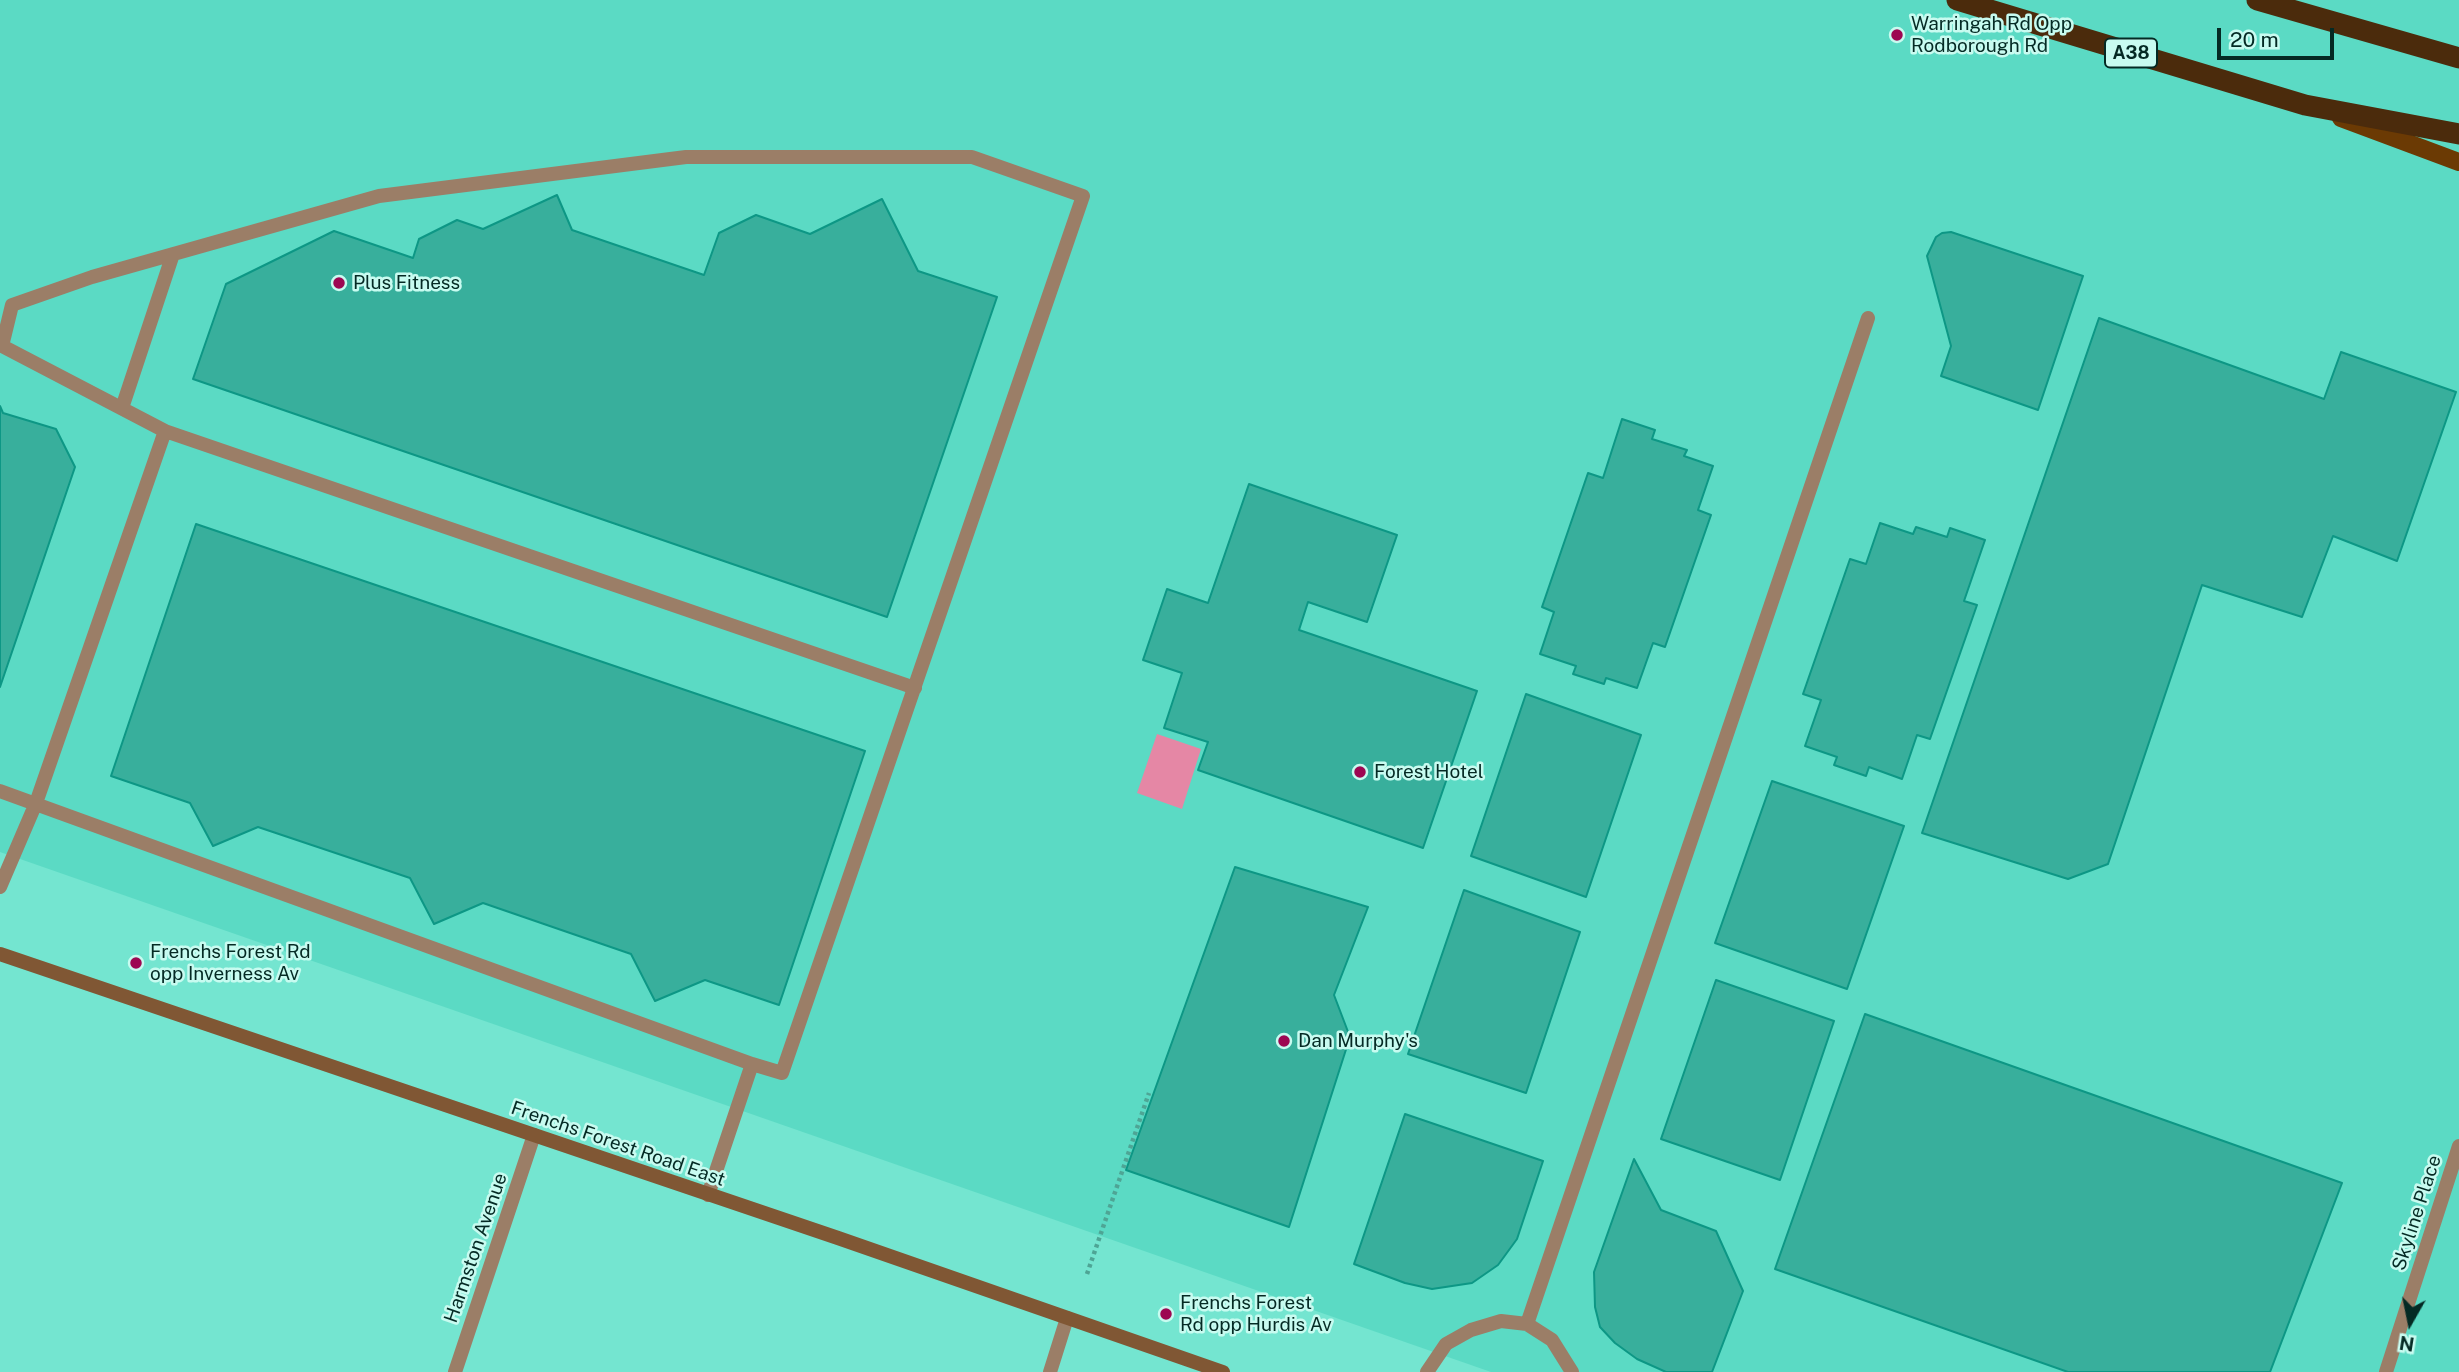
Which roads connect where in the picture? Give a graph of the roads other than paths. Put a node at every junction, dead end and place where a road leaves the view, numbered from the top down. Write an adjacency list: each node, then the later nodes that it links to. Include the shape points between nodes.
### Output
1 (1957, 0): 4 (highway, A38)
2 (2256, 0): 3 (highway)
3 (2459, 58)
4 (2305, 105): 5 (highway, A38); 6 (main road, A38)
5 (2459, 134)
6 (2459, 162)
7 (173, 254): 9 (street); 9 (street, via 12,304 2,346); 11 (street, via 379,196 686,157 972,157 1083,196)
8 (1868, 318): 21 (street)
9 (122, 408): 10 (street)
10 (165, 431): 11 (street); 13 (street)
11 (915, 688): 16 (street, via 782,1073)
12 (0, 792): 13 (street)
13 (36, 803): 14 (street); 16 (street)
14 (0, 887)
15 (1, 957): 17 (main road, Frenchs Forest Road East)
16 (752, 1064): 19 (street)
17 (534, 1135): 19 (main road, Frenchs Forest Road East); 22 (street, Harmston Avenue)
18 (2459, 1146): 27 (street, Skyline Place)
19 (708, 1195): 20 (main road, Frenchs Forest Road East)
20 (1067, 1318): 23 (street); 24 (main road, Frenchs Forest Road East)
21 (1527, 1324): 25 (street, via 1501,1321 1471,1330 1446,1344); 26 (street, via 1552,1340)
22 (454, 1372)
23 (1050, 1372)
24 (1223, 1372)
25 (1427, 1372)
26 (1572, 1372)
27 (2386, 1372)

